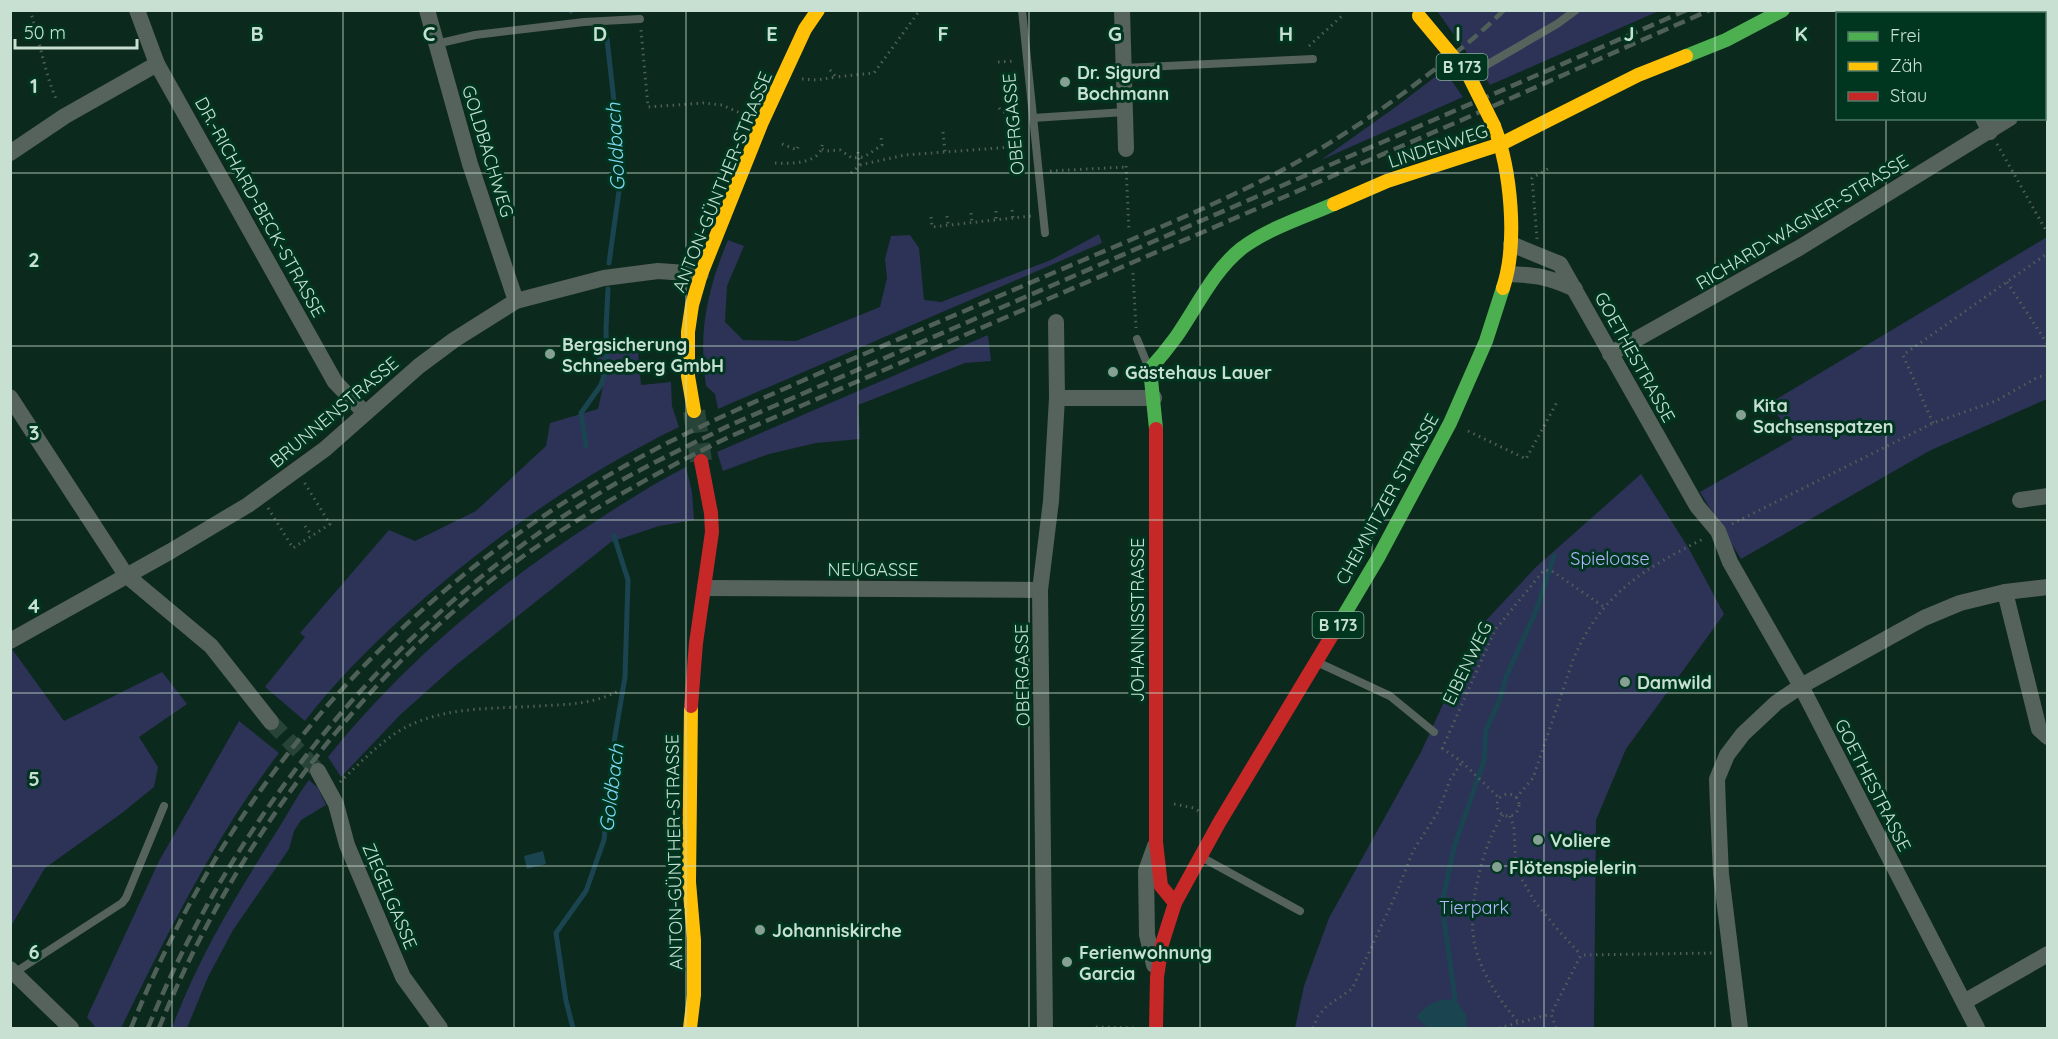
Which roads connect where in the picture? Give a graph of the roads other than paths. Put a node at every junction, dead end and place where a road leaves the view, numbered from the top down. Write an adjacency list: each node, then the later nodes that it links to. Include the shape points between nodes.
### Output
1 (136, 10): 12 (street, DR.-RICHARD-BECK-STRASSE)
2 (427, 10): 10 (street, GOLDBACHWEG)
3 (818, 10): 24 (street, ANTON-GÜNTHER-STRASSE, via 805,29 762,122)
4 (1022, 10): 16 (lane, OBERGASSE)
5 (1122, 10): 13 (street)
6 (1576, 10): 14 (lane)
7 (1783, 10): 19 (street, LINDENWEG, via 1726,40 1638,75)
8 (1417, 13): 14 (street, CHEMNITZER STRASSE / B 173, bridge)
9 (640, 19): 10 (lane, via 475,35)
10 (436, 44): 27 (street, GOLDBACHWEG, via 470,164)
11 (1313, 59): 13 (lane)
12 (157, 64): 21 (street, via 65,116); 36 (street, DR.-RICHARD-BECK-STRASSE, via 335,382)
13 (1124, 68): 15 (street)
14 (1468, 76): 19 (street, CHEMNITZER STRASSE / B 173, bridge)
15 (1125, 112): 16 (lane); 20 (street)
16 (1033, 118): 22 (lane, OBERGASSE)
17 (2003, 120): 18 (street, RICHARD-WAGNER-STRASSE)
18 (1987, 125): 30 (street, RICHARD-WAGNER-STRASSE, via 1799,248)
19 (1501, 144): 23 (street, CHEMNITZER STRASSE / B 173, via 1512,215); 31 (street, LINDENWEG, via 1387,182 1248,242 1219,272 1169,349)
20 (1126, 149)
21 (10, 153)
22 (1045, 233)
23 (1511, 244): 25 (street, CHEMNITZER STRASSE / B 173); 26 (street, GOETHESTRASSE, via 1560,264)
24 (701, 274): 27 (street, BRUNNENSTRASSE, via 658,272 604,278); 35 (street, ANTON-GÜNTHER-STRASSE, via 688,332 688,376)
25 (1508, 274): 26 (street, GOETHESTRASSE, via 1532,274); 46 (street, CHEMNITZER STRASSE / B 173, via 1478,363 1450,423 1378,558)
26 (1575, 289): 30 (street, GOETHESTRASSE)
27 (516, 301): 36 (street, BRUNNENSTRASSE, via 454,340)
28 (1056, 322): 33 (street, OBERGASSE)
29 (1137, 339): 31 (lane, JOHANNISSTRASSE)
30 (1610, 354): 47 (street, GOETHESTRASSE)
31 (1150, 369): 34 (street, JOHANNISSTRASSE)
32 (10, 397): 40 (street)
33 (1057, 398): 34 (street); 43 (street, OBERGASSE)
34 (1154, 398): 53 (street, JOHANNISSTRASSE)
35 (694, 411)
36 (365, 413): 40 (street, BRUNNENSTRASSE, via 325,449 260,496)
37 (701, 460): 42 (street, ANTON-GÜNTHER-STRASSE, via 712,532)
38 (2048, 496): 39 (street)
39 (2020, 500)
40 (126, 575): 45 (street, BRUNNENSTRASSE); 48 (street, via 211,645)
41 (2048, 587): 44 (street)
42 (705, 588): 43 (street, NEUGASSE); 64 (street, ANTON-GÜNTHER-STRASSE, via 696,643 688,763 689,882 694,940)
43 (1041, 590): 65 (street, OBERGASSE)
44 (2005, 592): 47 (street, via 1960,603 1924,618); 50 (street, via 2039,729)
45 (10, 641)
46 (1316, 661): 49 (lane, via 1390,696); 54 (street, CHEMNITZER STRASSE / B 173)
47 (1801, 686): 60 (street, GOETHESTRASSE); 66 (street, via 1743,734 1716,779 1721,874)
48 (270, 722)
49 (1434, 732)
50 (2048, 736)
51 (318, 771): 63 (street, ZIEGELGASSE, via 336,804 347,845 403,977)
52 (164, 806): 58 (lane, via 122,903)
53 (1156, 842): 55 (street, JOHANNISSTRASSE, via 1161,886); 59 (street, JOHANNISSTRASSE, via 1146,871 1147,935)
54 (1200, 856): 55 (street, CHEMNITZER STRASSE / B 173); 56 (lane)
55 (1175, 903): 59 (street, CHEMNITZER STRASSE / B 173)
56 (1300, 911)
57 (2048, 954): 60 (street)
58 (12, 971): 62 (street)
59 (1157, 977): 61 (street, CHEMNITZER STRASSE / B 173)
60 (1964, 1002): 67 (street, GOETHESTRASSE)
61 (1156, 1028)
62 (70, 1029)
63 (440, 1029)
64 (690, 1029)
65 (1045, 1029)
66 (1740, 1029)
67 (1977, 1029)

